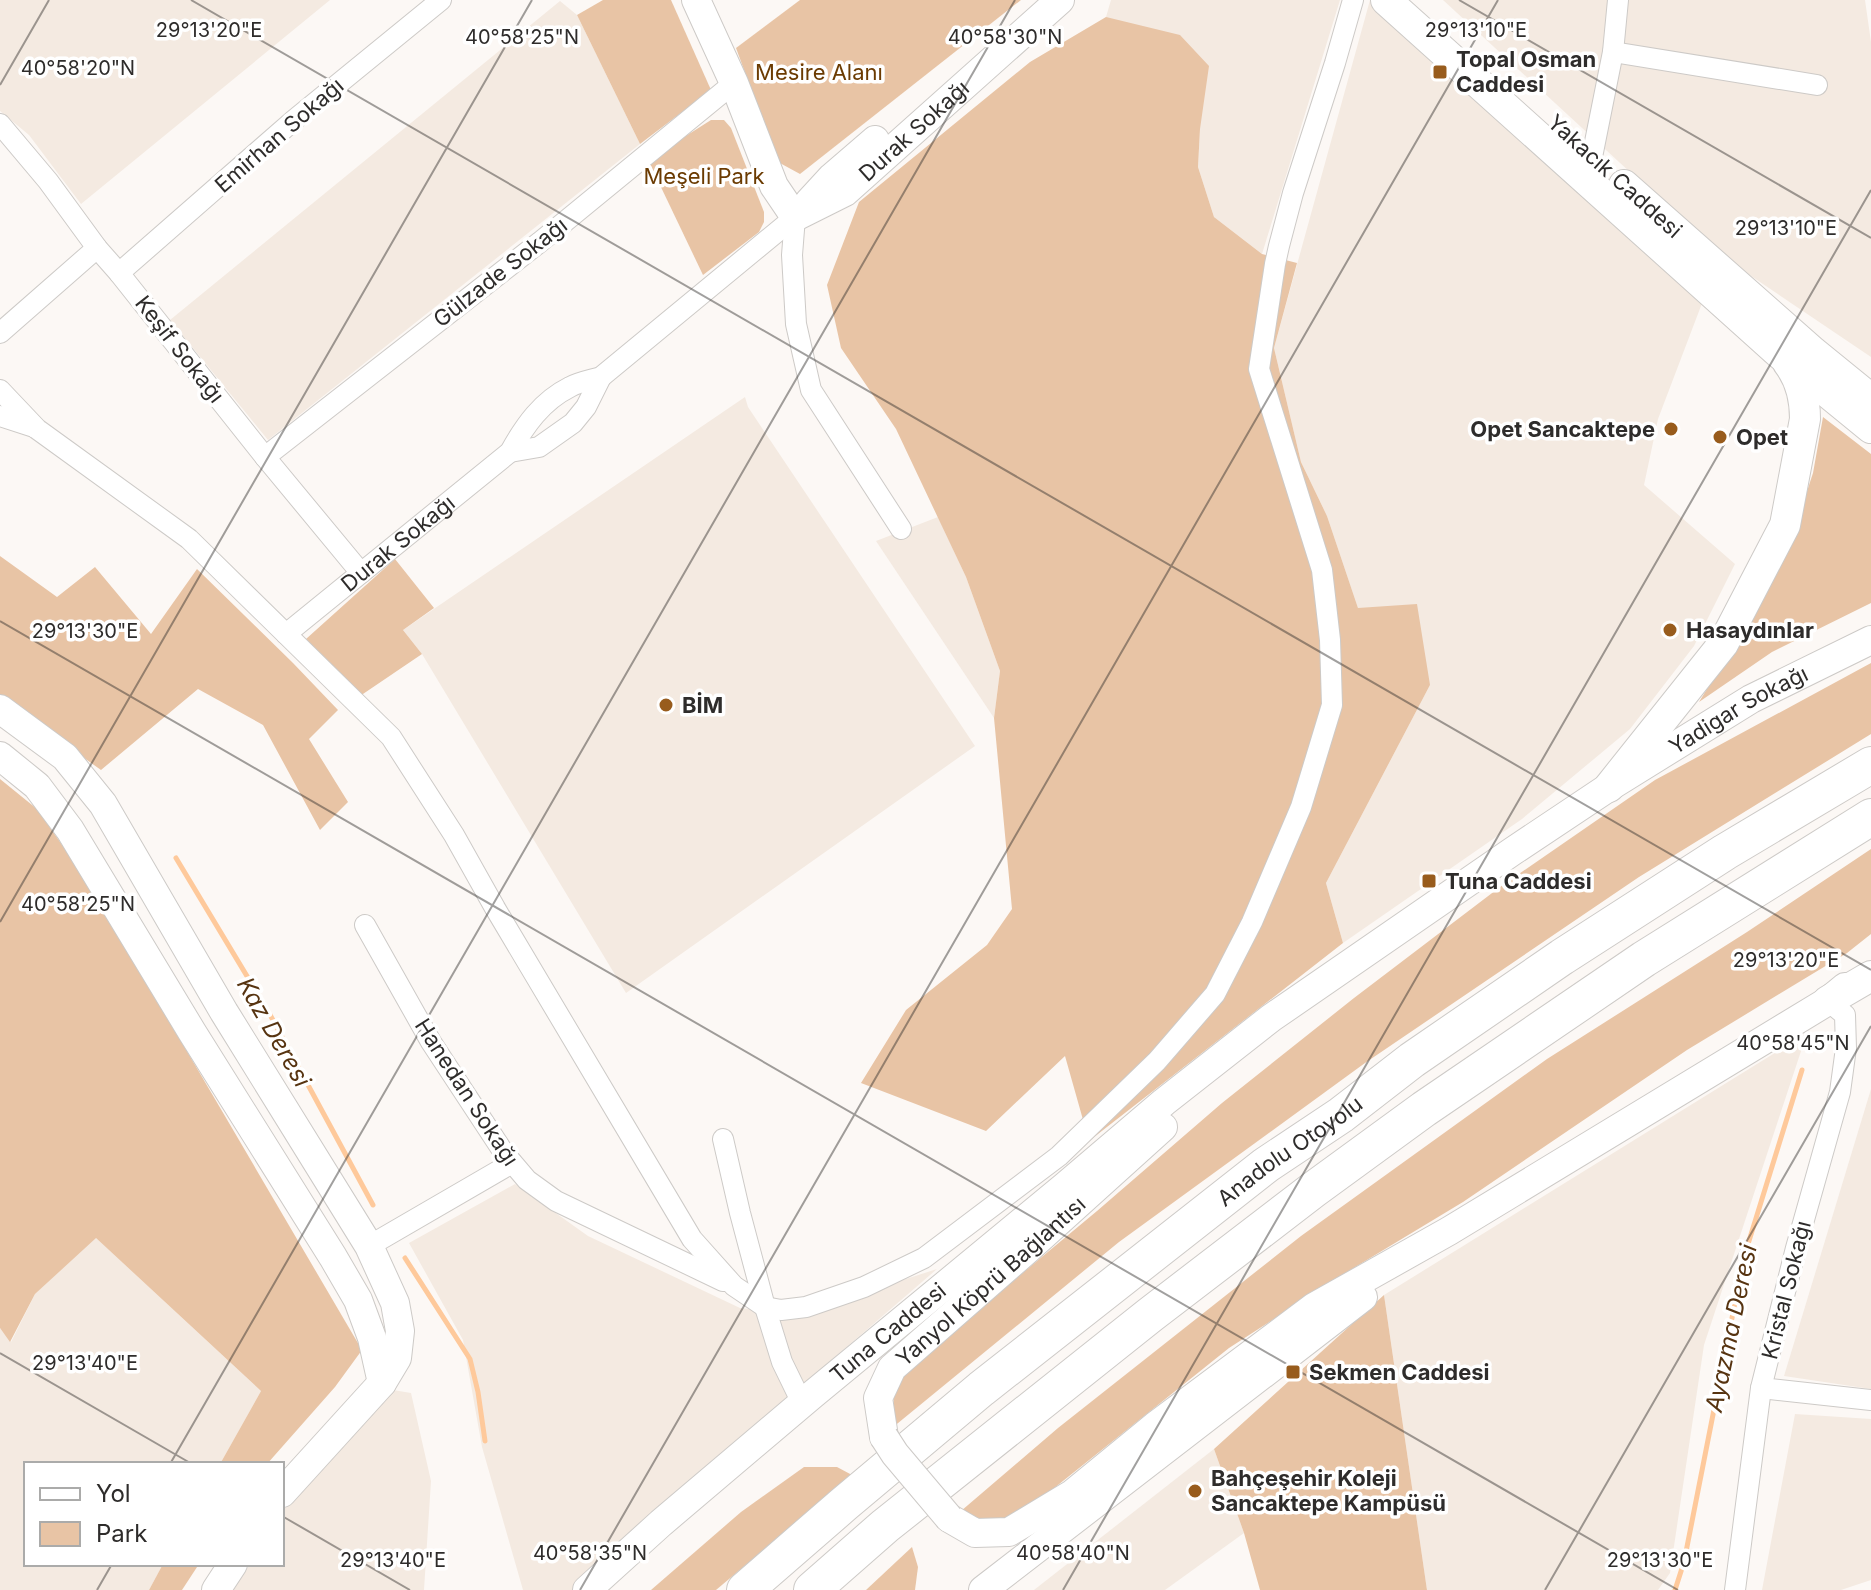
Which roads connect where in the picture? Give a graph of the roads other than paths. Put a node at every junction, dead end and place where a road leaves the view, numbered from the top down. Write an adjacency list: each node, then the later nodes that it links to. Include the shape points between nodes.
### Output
1 (441, 0): 16 (street, Emirhan Sokağı)
2 (696, 0): 10 (main road)
3 (1034, 0): 14 (main road, Durak Sokağı, via 832,177)
4 (1060, 0): 14 (main road, Durak Sokağı, via 845,192)
5 (1353, 0): 48 (street, via 1277,255 1259,369 1322,570 1332,705 1301,807 1252,922 1215,994 1157,1061 1059,1156 924,1258 806,1307)
6 (1386, 0): 19 (main road, Yakacık Caddesi)
7 (1416, 0): 13 (main road, Yakacık Caddesi)
8 (1618, 0): 9 (street)
9 (1613, 52): 11 (street); 13 (street)
10 (734, 83): 14 (main road, via 774,186); 28 (street, Gülzade Sokağı)
11 (1817, 85)
12 (2, 131): 15 (street, Keşif Sokağı, via 48,181)
13 (1592, 157): 18 (main road, Yakacık Caddesi)
14 (795, 217): 20 (street, Durak Sokağı); 29 (street, via 796,324 811,390)
15 (97, 248): 16 (street, Keşif Sokağı); 17 (street)
16 (119, 273): 28 (street, Keşif Sokağı)
17 (0, 333)
18 (1813, 352): 21 (main road); 23 (main road)
19 (1779, 353): 25 (main road); 36 (main road, via 1792,368 1805,401 1785,525 1723,644)
20 (601, 377): 27 (street, Durak Sokağı, via 571,386 546,403); 27 (street, Durak Sokağı, via 573,423 539,447)
21 (1871, 385)
22 (0, 390): 26 (street)
23 (1871, 399)
24 (0, 416): 26 (street)
25 (1871, 428)
26 (37, 429): 31 (street, via 189,539)
27 (510, 452): 30 (street, Durak Sokağı)
28 (265, 457): 30 (street, Keşif Sokağı)
29 (901, 529)
30 (361, 573): 31 (street, Durak Sokağı)
31 (286, 634): 47 (street, via 391,737 692,1239)
32 (1871, 640): 36 (main road, Yadigar Sokağı, via 1751,699)
33 (0, 709): 46 (main road, via 65,757 103,804)
34 (0, 756): 49 (main road, via 37,786 70,830 333,1257 358,1300)
35 (1871, 765): 57 (highway, Anadolu Otoyolu, via 1562,957 1266,1165 981,1389)
36 (1609, 787): 39 (main road, Yadigar Sokağı)
37 (1871, 817): 58 (highway, Anadolu Otoyolu, via 1644,959 1313,1190 885,1526)
38 (365, 925): 44 (street, Hanedan Sokağı, via 431,1042)
39 (1347, 966): 45 (main road, Yanyol Köprü Bağlantısı, bridge, via 892,1368 878,1398 884,1437 949,1518 975,1533 1009,1532 1072,1494 1314,1307); 52 (main road, Tuna Caddesi, via 1164,1102)
40 (1871, 967): 42 (main road)
41 (1871, 976): 42 (main road)
42 (1828, 1001): 45 (main road); 50 (street, Kristal Sokağı, via 1845,1015 1840,1092)
43 (723, 1139): 48 (street)
44 (512, 1163): 46 (street); 47 (street, Hanedan Sokağı, via 556,1201)
45 (1449, 1231): 59 (main road)
46 (369, 1246): 49 (main road, via 395,1303 400,1331 397,1358)
47 (734, 1286): 48 (street)
48 (765, 1307): 52 (street)
49 (382, 1383): 53 (main road)
50 (1761, 1388): 51 (street); 60 (street, Kristal Sokağı)
51 (1871, 1400)
52 (802, 1403): 56 (main road, Tuna Caddesi)
53 (284, 1491)
54 (232, 1566): 55 (main road)
55 (216, 1590)
56 (587, 1590)
57 (745, 1590)
58 (812, 1590)
59 (983, 1590)
60 (1735, 1590)

